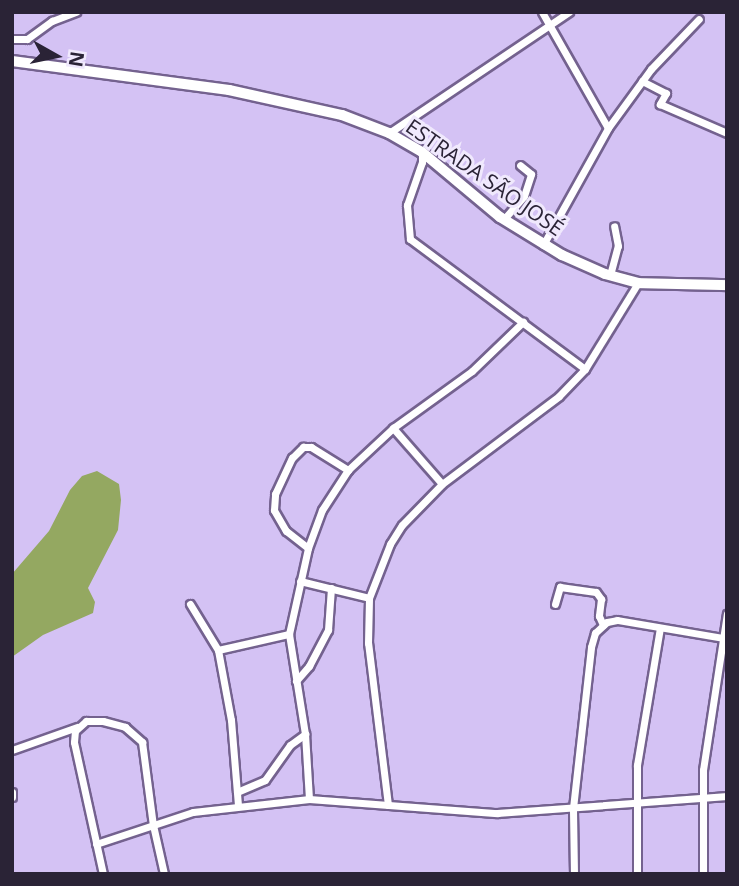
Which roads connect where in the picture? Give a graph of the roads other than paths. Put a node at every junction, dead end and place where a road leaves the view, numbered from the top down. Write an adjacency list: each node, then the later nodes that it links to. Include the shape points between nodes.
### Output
1 (76, 12): 6 (street, via 52,21 27,39)
2 (542, 12): 5 (street)
3 (569, 12): 5 (street)
4 (699, 19): 8 (street)
5 (550, 27): 9 (street); 10 (street, via 478,70)
6 (12, 39)
7 (12, 61): 10 (street, ESTRADA SÃO JOSÉ, via 269,97 342,115)
8 (642, 81): 9 (street); 11 (street, via 666,93 660,104)
9 (608, 128): 16 (street)
10 (389, 133): 12 (street, ESTRADA SÃO JOSÉ)
11 (727, 133)
12 (422, 152): 14 (street, ESTRADA SÃO JOSÉ); 20 (street, via 407,205 410,239)
13 (520, 165): 14 (street, via 531,174 524,196)
14 (504, 219): 16 (street, ESTRADA SÃO JOSÉ)
15 (614, 226): 17 (street, via 618,246)
16 (543, 245): 17 (street, ESTRADA SÃO JOSÉ)
17 (610, 275): 18 (street, ESTRADA SÃO JOSÉ)
18 (638, 283): 19 (street, ESTRADA SÃO JOSÉ); 21 (street)
19 (727, 285)
20 (523, 322): 21 (street); 22 (street, via 472,371)
21 (585, 369): 24 (street, via 559,396)
22 (393, 428): 23 (street); 24 (street)
23 (348, 470): 25 (street, via 322,510); 25 (street, via 311,447 303,447 292,458 275,494 274,510 286,531)
24 (442, 484): 28 (street, via 402,525)
25 (308, 548): 26 (street)
26 (300, 581): 27 (street); 34 (street)
27 (331, 588): 28 (street); 37 (street, via 328,630)
28 (369, 598): 47 (street, via 368,643)
29 (190, 604): 36 (street)
30 (555, 604): 32 (street, via 561,587 596,592)
31 (727, 614): 35 (street)
32 (603, 625): 33 (street, via 617,620); 48 (street, via 591,647)
33 (660, 628): 35 (street); 45 (street, via 642,726)
34 (289, 634): 36 (street); 37 (street)
35 (723, 638): 43 (street)
36 (218, 650): 41 (street, via 231,720)
37 (296, 681): 39 (street)
38 (78, 727): 40 (street); 49 (street, via 86,721 112,722 135,732 142,742); 50 (street, via 75,743)
39 (305, 734): 41 (street, via 290,745 265,780); 44 (street)
40 (12, 750)
41 (237, 792): 46 (street)
42 (727, 796): 43 (street)
43 (701, 798): 45 (street); 55 (street)
44 (309, 799): 46 (street); 47 (street)
45 (636, 804): 48 (street); 54 (street)
46 (239, 805): 49 (street, via 182,814)
47 (388, 805): 48 (street, via 497,813)
48 (573, 808): 53 (street)
49 (153, 825): 50 (street); 52 (street)
50 (96, 844): 51 (street)
51 (103, 874)
52 (164, 874)
53 (574, 874)
54 (637, 874)
55 (703, 874)

